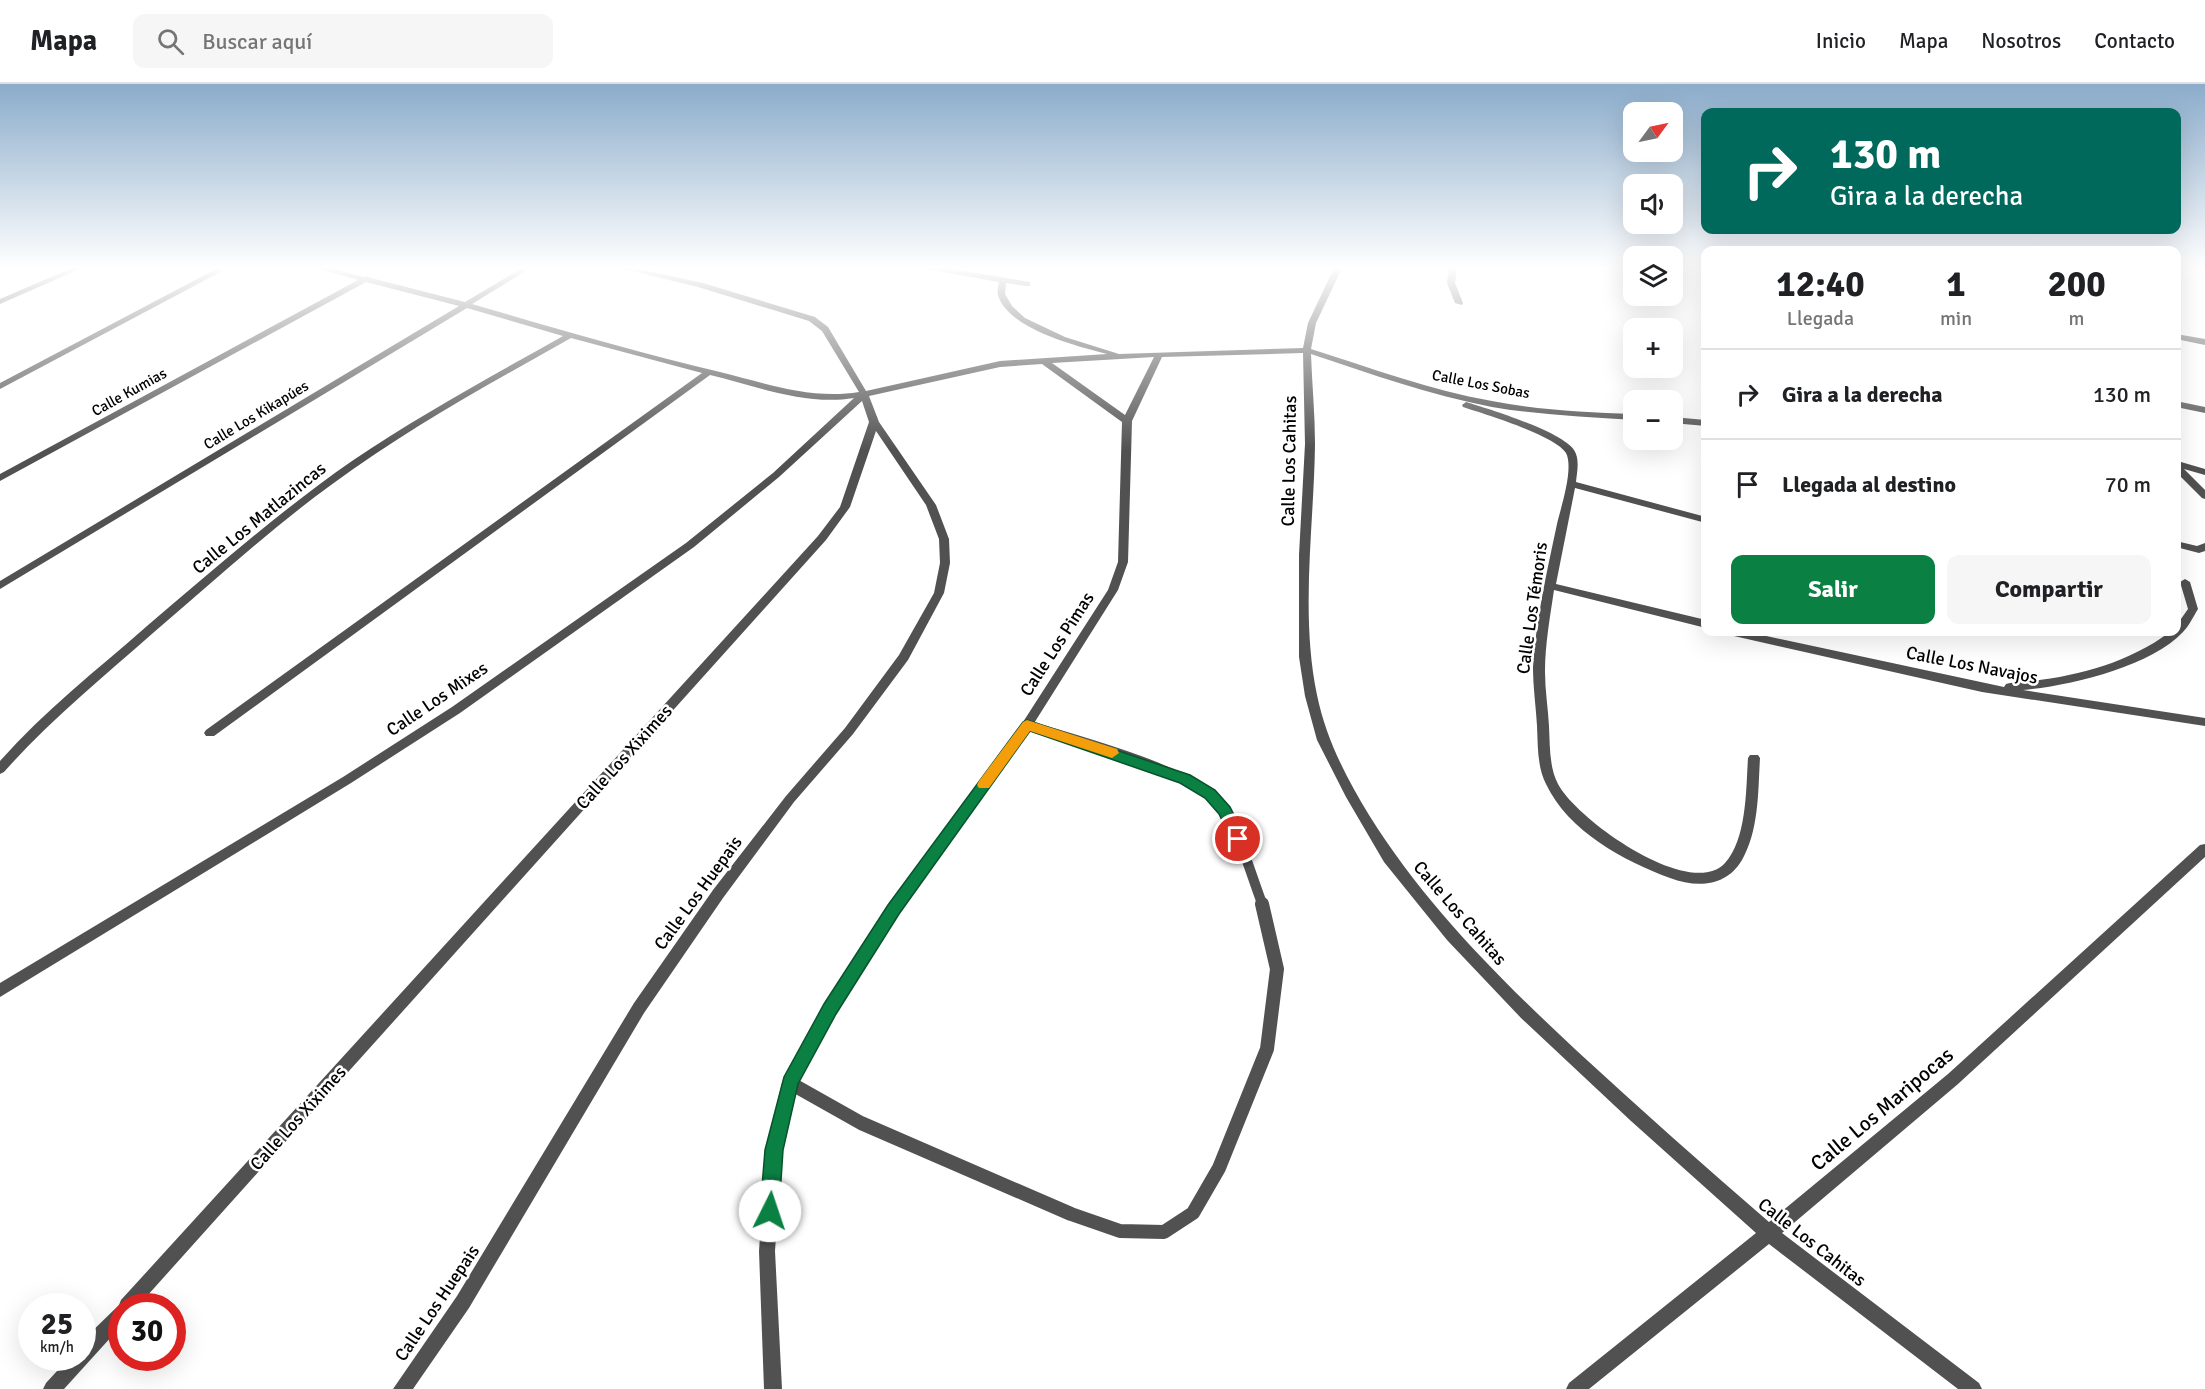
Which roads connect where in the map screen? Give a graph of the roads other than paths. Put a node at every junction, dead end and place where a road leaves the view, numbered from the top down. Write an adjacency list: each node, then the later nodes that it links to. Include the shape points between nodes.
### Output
1 (108, 329): 16 (street)
2 (274, 329): 29 (street, Calle Kumias)
3 (426, 329): 36 (street, Calle Los Kikapúes)
4 (549, 329): 8 (street, Calle Los Sobas)
5 (825, 329): 18 (street)
6 (1039, 329): 13 (street)
7 (1311, 329): 11 (street, Calle Los Cahitas)
8 (570, 335): 15 (street, Calle Los Sobas); 47 (street, Calle Los Matlazincas, via 399,434 327,483 80,690)
9 (2181, 337): 10 (street)
10 (2205, 342)
11 (1307, 350): 12 (street, Calle Los Sobas); 17 (street, Calle Los Sobas); 51 (street, Calle Los Cahitas, via 1310,444 1304,555 1305,657 1323,740 1352,798 1389,858 1452,936 1526,1013)
12 (1159, 355): 13 (street, Calle Los Sobas); 22 (street, Calle Los Pimas)
13 (1121, 356): 14 (street, Calle Los Sobas)
14 (1045, 362): 18 (street, Calle Los Sobas, via 980,367); 22 (street)
15 (707, 373): 18 (street, Calle Los Sobas, via 807,396 839,398); 45 (street)
16 (0, 386)
17 (1420, 387): 21 (street, Calle Los Sobas, via 1492,404); 30 (street, Calle Los Témoris, via 1559,442 1572,457)
18 (864, 394): 24 (street); 49 (street, Calle Los Mixes, via 776,475 690,545 456,710)
19 (2181, 405): 20 (street)
20 (2205, 411)
21 (1623, 416)
22 (1127, 421): 44 (street, Calle Los Pimas, via 1123,562 1113,590)
23 (1683, 421): 25 (street)
24 (874, 422): 52 (street, Calle Los Xiximes, via 845,507 822,538); 57 (street, Calle Los Huepais, via 931,505 944,539 945,563 939,593 904,657 718,894 639,1008 463,1302)
25 (1701, 423)
26 (2181, 465): 28 (street)
27 (2181, 471): 31 (street)
28 (2205, 471)
29 (0, 478)
30 (1570, 484): 32 (street); 37 (street, Calle Los Témoris)
31 (2205, 496)
32 (1701, 519)
33 (2181, 545): 34 (street, via 2199,550)
34 (2205, 546)
35 (2185, 582): 39 (street, via 2193,609)
36 (0, 586)
37 (1550, 586): 38 (street); 46 (street, Calle Los Témoris, via 1539,669 1545,760 1554,789 1583,823 1620,849 1682,878 1716,878 1726,872 1737,856 1747,827)
38 (1701, 623)
39 (2181, 628)
40 (1752, 636): 42 (street, Calle Los Navajos)
41 (2172, 636): 42 (street, via 2123,662 2084,674 2022,686)
42 (1982, 688): 43 (street, Calle Los Navajos)
43 (2205, 722)
44 (1027, 725): 50 (street, Calle Los Pimas, via 894,909 830,1009); 50 (lane, via 1152,766 1210,794 1225,811 1265,912 1277,969 1267,1049 1219,1168 1192,1213 1164,1232 1120,1232 861,1123)
45 (210, 733)
46 (1754, 758)
47 (0, 769)
48 (2205, 849): 51 (street, Calle Los Maripocas, via 1953,1079)
49 (0, 991)
50 (790, 1083): 58 (street, Calle Los Pimas, via 774,1150 767,1251)
51 (1769, 1233): 59 (street, Calle Los Maripocas); 60 (street, Calle Los Cahitas)
52 (139, 1293)
53 (108, 1327): 54 (street)
54 (96, 1341)
55 (68, 1371): 56 (street)
56 (52, 1389)
57 (402, 1389)
58 (773, 1389)
59 (1575, 1389)
60 (1973, 1389)

